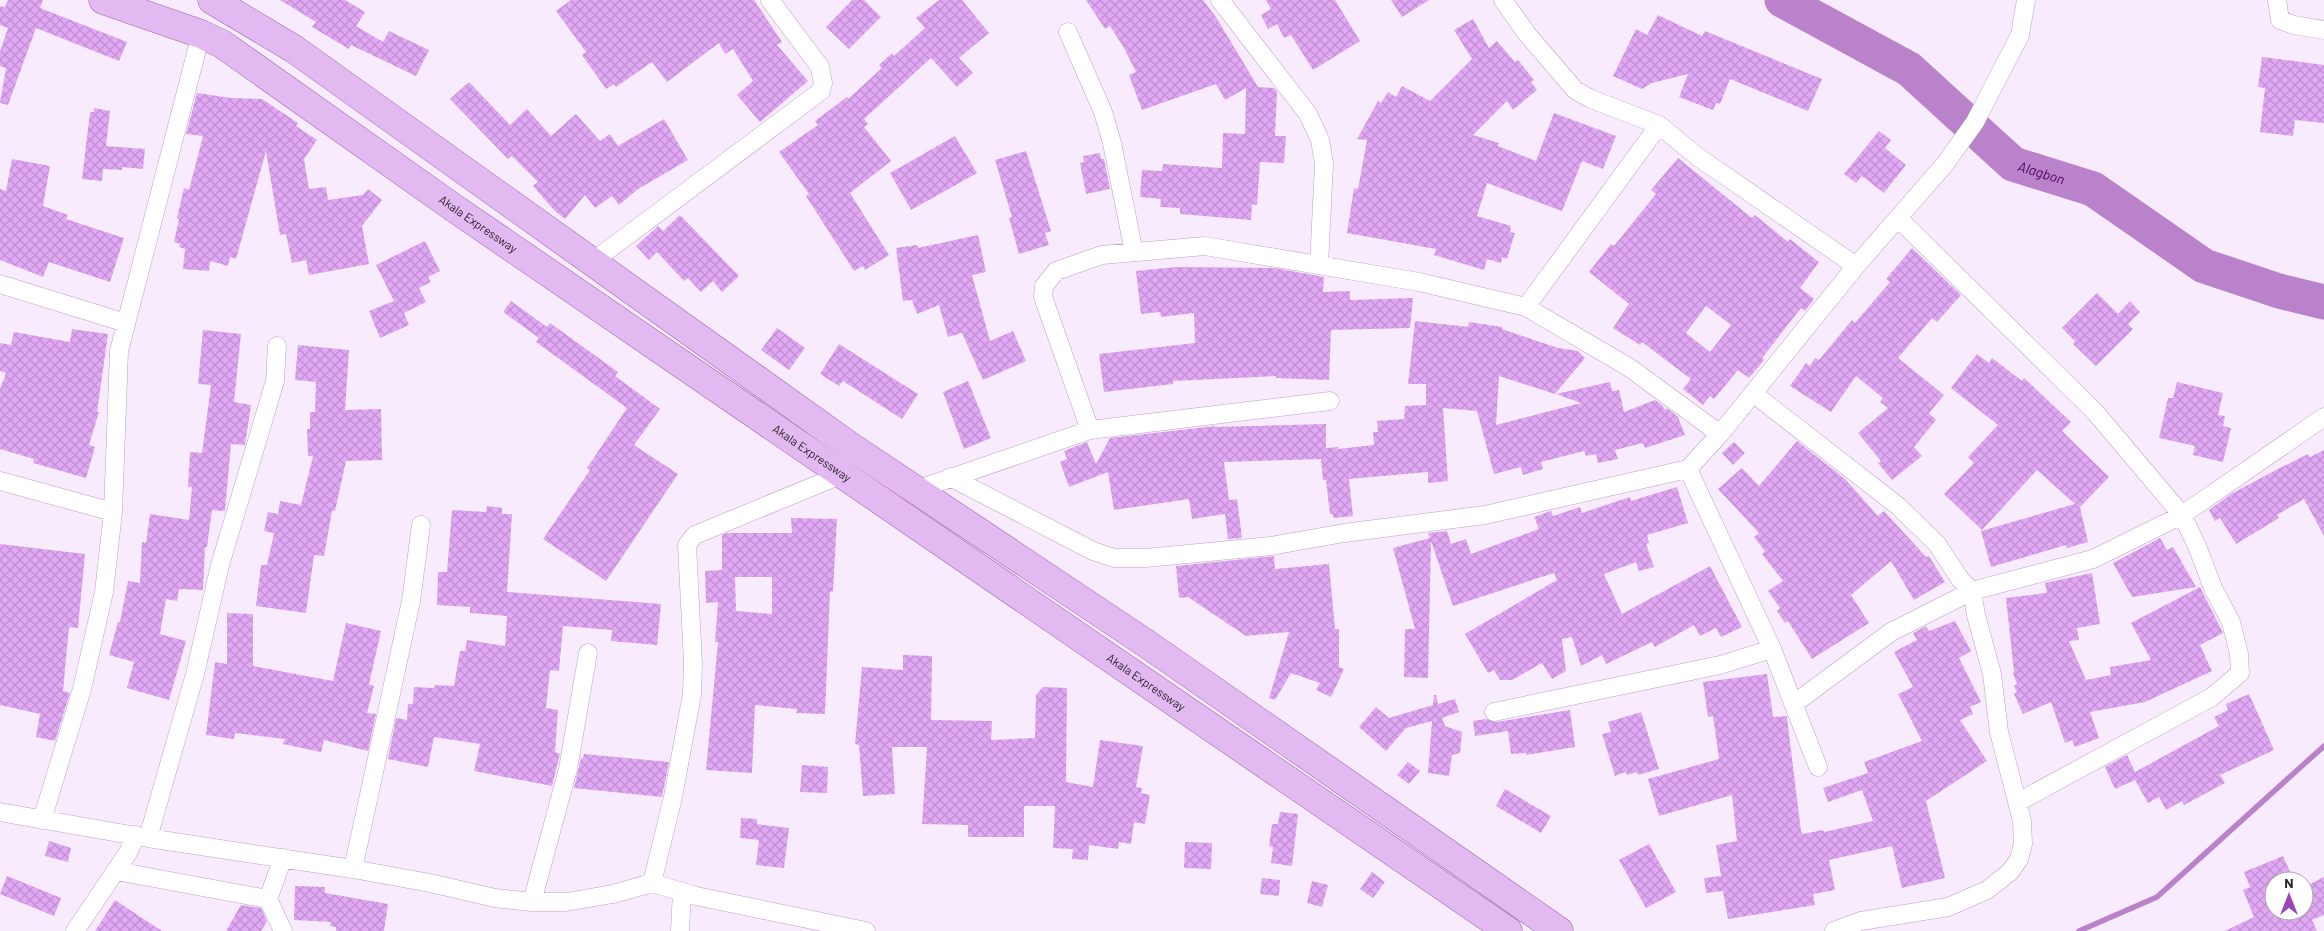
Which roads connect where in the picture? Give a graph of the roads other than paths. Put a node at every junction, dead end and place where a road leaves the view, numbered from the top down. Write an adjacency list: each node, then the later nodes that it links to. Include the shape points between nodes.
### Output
1 (103, 0): 10 (main road, Akala Expressway)
2 (212, 0): 12 (main road, via 294,49)
3 (770, 0): 16 (street, via 820,67 821,91)
4 (1220, 0): 17 (street, via 1308,114 1320,140 1324,164)
5 (1503, 0): 11 (street, via 1575,90)
6 (2026, 0): 14 (street, via 2020,35 1975,122 1945,164)
7 (2277, 0): 8 (street, via 2280,20)
8 (2324, 30)
9 (1068, 32): 15 (street, via 1103,112)
10 (201, 34): 13 (main road, Akala Expressway, via 222,44); 21 (street)
11 (1659, 125): 18 (street, via 1698,157); 20 (street)
12 (479, 182): 13 (main road); 16 (main road)
13 (454, 208): 29 (main road, Akala Expressway)
14 (1898, 218): 18 (street); 34 (street, via 2095,412)
15 (1134, 252): 17 (street, via 1205,246); 26 (street, via 1102,255 1056,271 1044,286 1044,297)
16 (592, 262): 32 (main road)
17 (1319, 265): 20 (street, via 1419,282)
18 (1856, 266): 23 (street)
19 (0, 284): 21 (street)
20 (1526, 307): 27 (street, via 1630,368)
21 (126, 323): 33 (street, via 119,351)
22 (277, 346): 47 (street, via 275,381 220,565 196,674)
23 (1754, 394): 27 (street); 36 (street, via 1898,506 1937,544)
24 (1330, 401): 26 (street)
25 (2324, 417): 34 (street)
26 (1090, 430): 30 (street)
27 (1720, 434): 28 (street)
28 (1688, 469): 30 (street, via 1485,515 1271,546 1146,558 1114,558 1093,551); 39 (street)
29 (843, 474): 38 (main road, Akala Expressway); 53 (street, via 695,535 687,545 692,694 673,797)
30 (950, 477): 32 (street)
31 (0, 481): 33 (street)
32 (916, 490): 37 (main road)
33 (113, 512): 46 (street, via 104,592 82,688)
34 (2182, 515): 36 (street, via 2093,559); 44 (street, via 2231,622 2240,673 2212,698)
35 (421, 526): 50 (street, via 403,640)
36 (1972, 591): 41 (street, via 1892,632); 44 (street, via 1992,674 1999,732)
37 (1115, 623): 38 (main road); 48 (main road)
38 (1094, 647): 52 (main road, Akala Expressway)
39 (1772, 649): 41 (street); 42 (street, via 1720,665)
40 (588, 653): 56 (street, via 568,769)
41 (1795, 703): 43 (street)
42 (1494, 712)
43 (1818, 767)
44 (2018, 802): 63 (street, via 2023,844 2019,859 2010,872 1987,890 1948,907 1861,921)
45 (0, 812): 46 (street)
46 (42, 820): 47 (street)
47 (142, 836): 49 (street); 51 (street)
48 (1445, 852): 52 (main road); 62 (main road)
49 (283, 858): 50 (street); 55 (street)
50 (353, 869): 56 (street, via 430,882 495,898)
51 (116, 871): 55 (street); 57 (street)
52 (1427, 876): 61 (main road, Akala Expressway)
53 (652, 882): 54 (street); 56 (street, via 576,901)
54 (682, 892): 59 (street); 60 (street)
55 (268, 899): 58 (street)
56 (532, 902)
57 (75, 931)
58 (283, 931)
59 (680, 931)
60 (866, 931)
61 (1508, 931)
62 (1559, 931)
63 (1834, 931)

